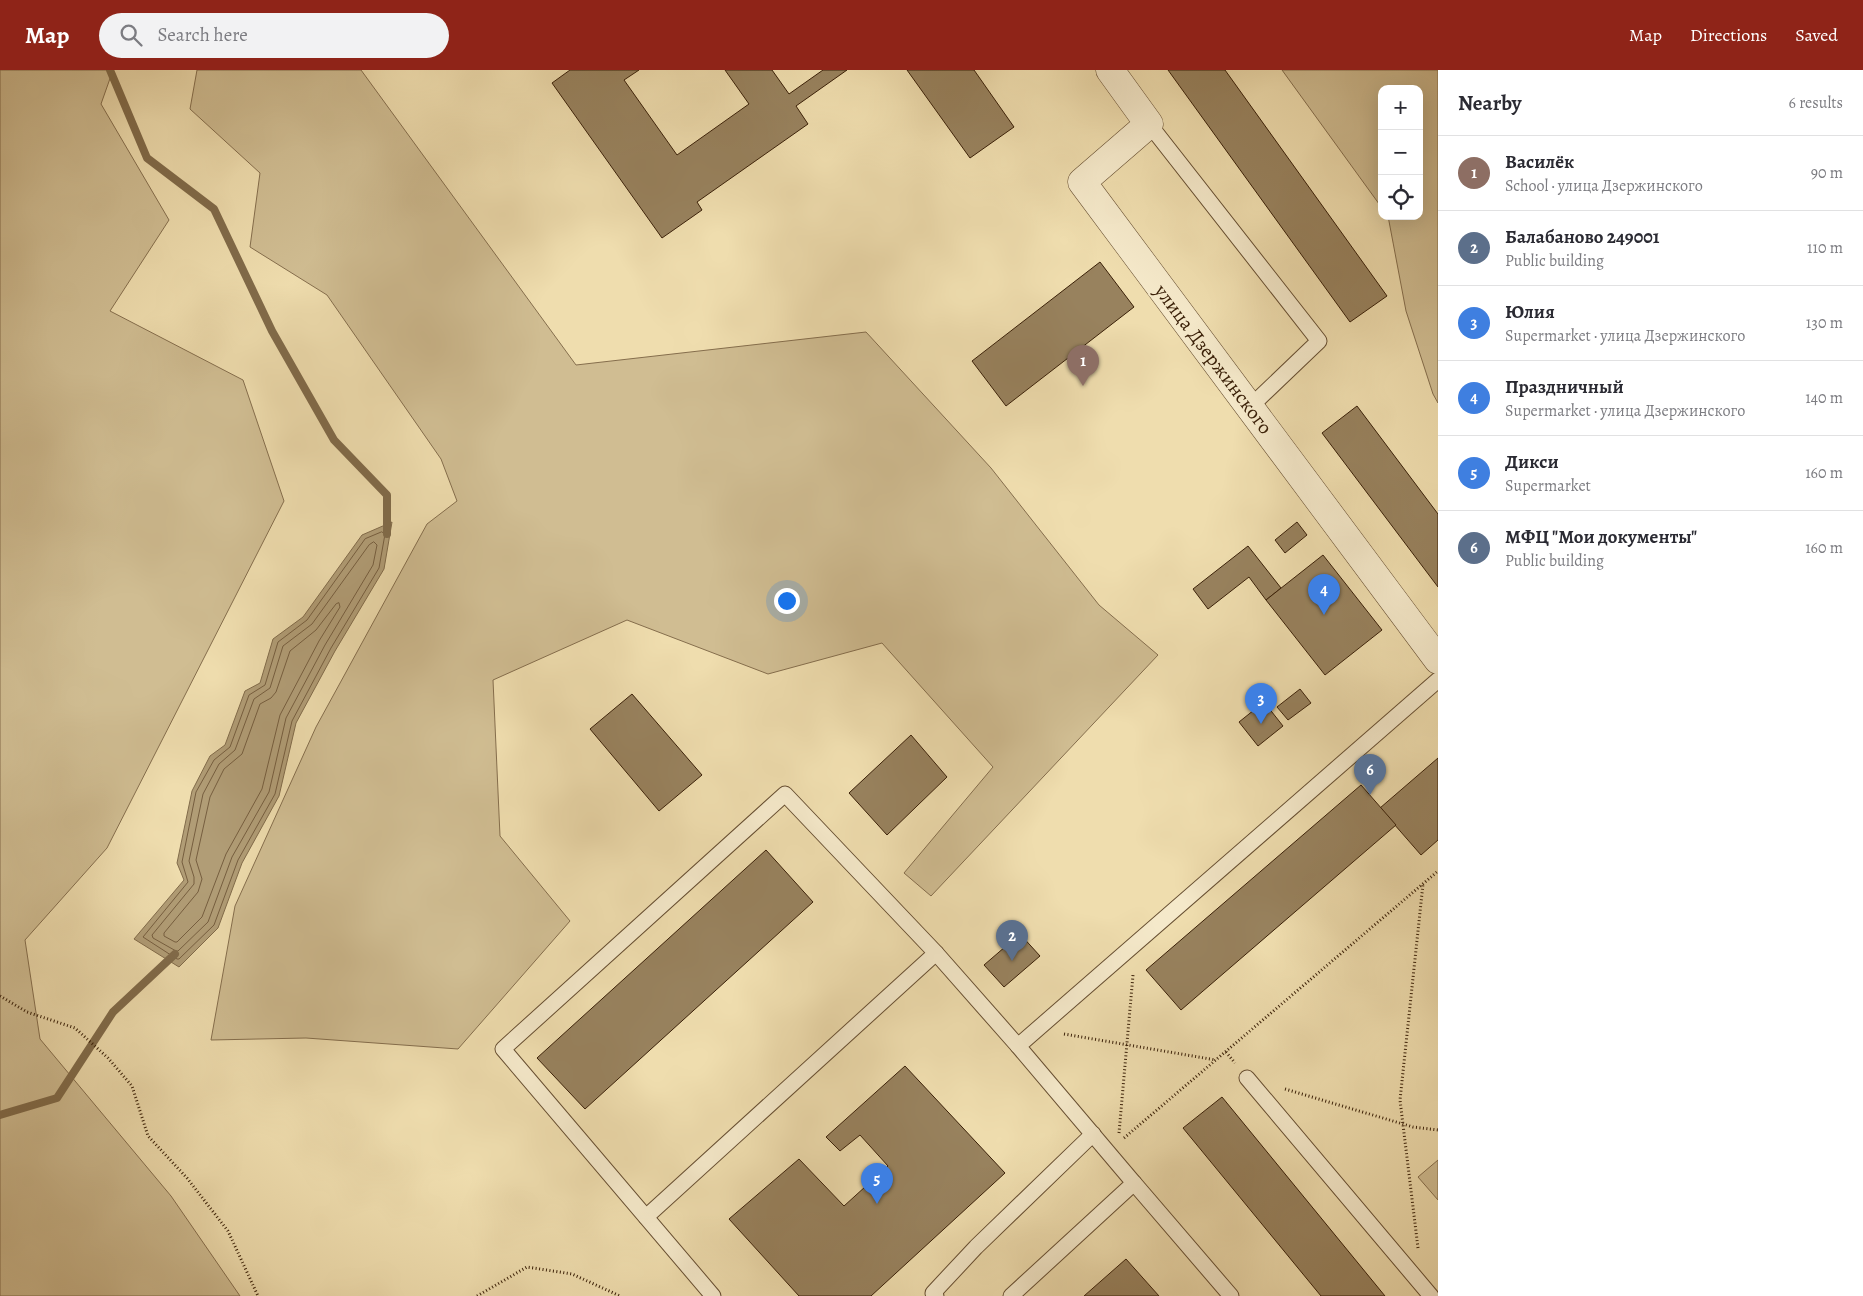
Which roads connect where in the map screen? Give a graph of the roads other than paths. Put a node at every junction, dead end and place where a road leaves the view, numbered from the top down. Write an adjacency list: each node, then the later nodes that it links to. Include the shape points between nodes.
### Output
1 (1110, 70): 2 (street)
2 (1149, 124): 3 (street, улица Дзержинского, via 1082,182); 3 (lane, via 1319,341)
3 (1250, 406): 4 (street, улица Дзержинского)
4 (1438, 660)
5 (1438, 680): 7 (lane)
6 (936, 953): 7 (lane); 11 (lane); 11 (lane, via 785,794 503,1049)
7 (1018, 1046): 9 (lane)
8 (1247, 1078): 12 (lane)
9 (1093, 1134): 10 (lane, via 1113,1148); 14 (lane, via 976,1247 933,1293)
10 (1134, 1183): 15 (lane); 16 (lane)
11 (646, 1217): 13 (lane)
12 (1427, 1291)
13 (713, 1296)
14 (936, 1296)
15 (1011, 1296)
16 (1231, 1296)

